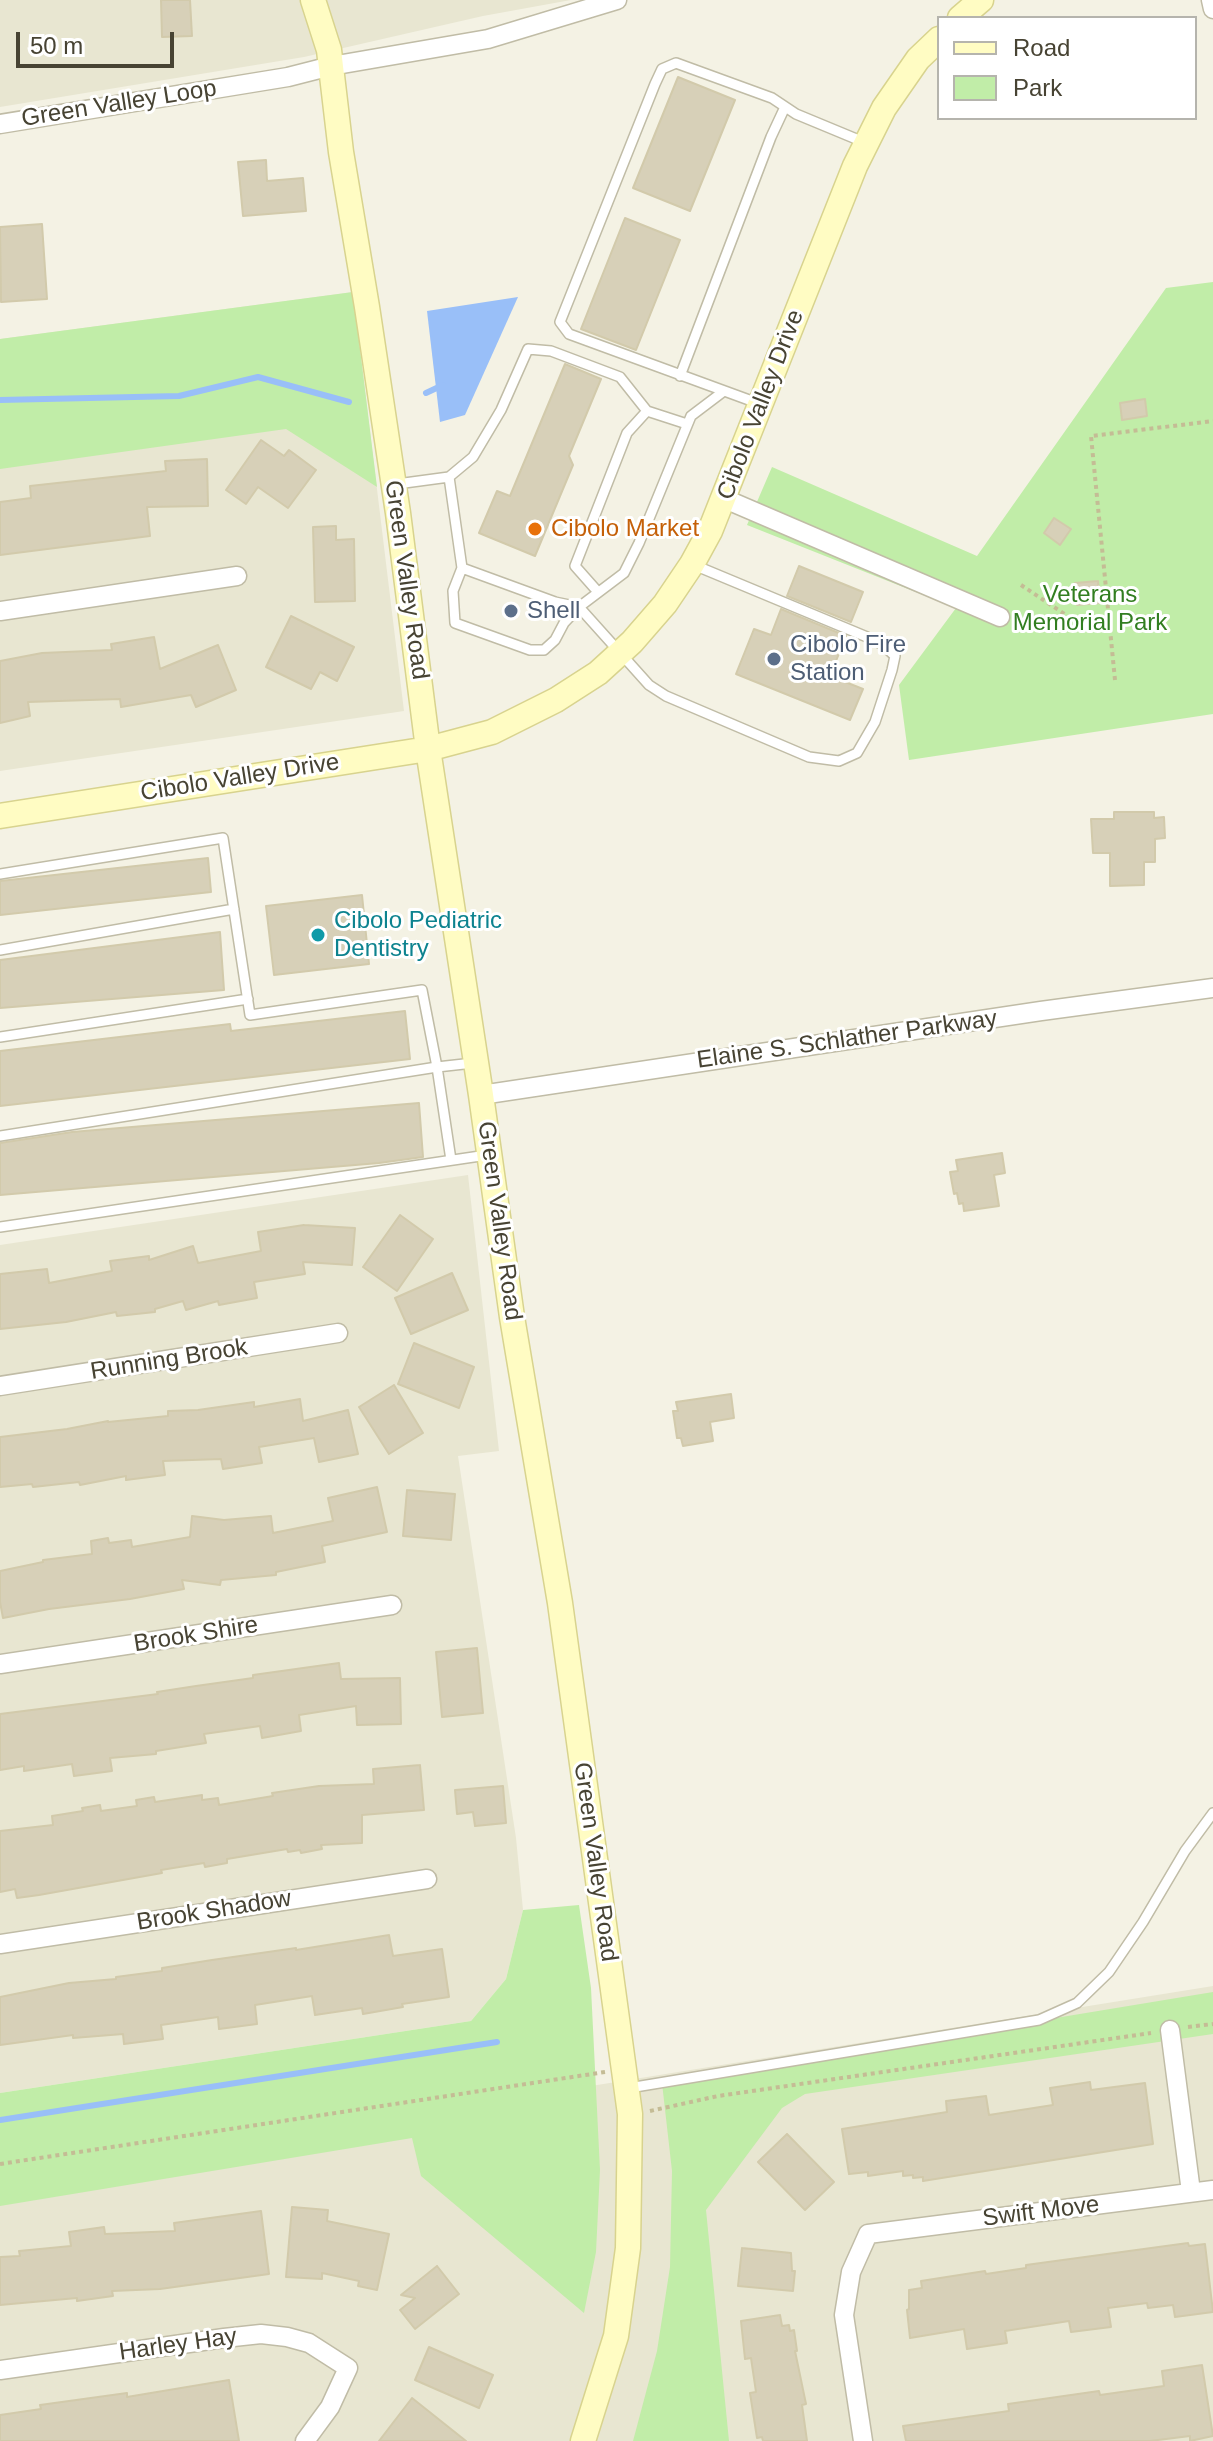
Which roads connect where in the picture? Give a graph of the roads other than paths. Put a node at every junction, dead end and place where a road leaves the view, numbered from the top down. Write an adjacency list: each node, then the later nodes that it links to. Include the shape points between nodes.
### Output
1 (313, 0): 6 (street, Green Valley Road)
2 (617, 0): 6 (street, Green Valley Loop, via 488,39)
3 (1211, 0): 4 (street)
4 (1213, 9)
5 (937, 41): 9 (street, Cibolo Valley Drive, via 918,59)
6 (331, 66): 8 (street, Green Valley Loop); 16 (street, Green Valley Road)
7 (785, 107): 9 (lane); 10 (lane); 10 (lane, via 676,63 662,69 560,322 569,334)
8 (0, 124)
9 (866, 143): 12 (street, Cibolo Valley Drive)
10 (680, 376): 11 (lane)
11 (724, 391): 12 (lane); 14 (lane)
12 (760, 404): 17 (street, Cibolo Valley Drive)
13 (647, 411): 14 (lane); 15 (lane, via 620,377 551,351 528,349 473,457); 21 (lane, via 627,433 575,566)
14 (687, 424): 21 (lane, via 624,573)
15 (449, 477): 16 (lane); 19 (lane)
16 (394, 484): 26 (street, Green Valley Road)
17 (725, 499): 18 (street, Cibolo Valley Drive); 24 (street)
18 (692, 564): 25 (street, Cibolo Valley Drive, via 665,604); 25 (lane, via 867,637 895,656 875,722 857,753 839,761 809,757 666,696 649,685)
19 (462, 568): 22 (lane); 22 (lane, via 453,591 455,623 530,650 544,650)
20 (237, 576): 23 (street)
21 (598, 592): 22 (lane)
22 (579, 607): 25 (lane)
23 (0, 611)
24 (1000, 617)
25 (621, 652): 26 (street, Cibolo Valley Drive, via 556,700 492,732)
26 (428, 749): 27 (street, Cibolo Valley Drive); 34 (street, Green Valley Road)
27 (0, 816)
28 (0, 874): 29 (lane, via 223,838)
29 (234, 909): 30 (lane); 32 (lane)
30 (0, 950)
31 (1213, 988): 36 (street, Elaine S. Schlather Parkway)
32 (248, 999): 33 (lane); 35 (lane, via 250,1015 422,990)
33 (0, 1037)
34 (477, 1062): 35 (lane); 36 (street, Green Valley Road)
35 (437, 1067): 37 (lane); 39 (lane)
36 (481, 1095): 38 (street, Green Valley Road)
37 (0, 1136)
38 (490, 1154): 39 (lane); 49 (street, Green Valley Road, via 560,1603)
39 (451, 1160): 40 (lane)
40 (0, 1227)
41 (338, 1333): 42 (street, Running Brook)
42 (0, 1386)
43 (392, 1605): 44 (street, Brook Shire)
44 (0, 1664)
45 (1213, 1813): 49 (lane, via 1109,1972 1077,2003 1039,2020)
46 (427, 1879): 47 (street, Brook Shadow)
47 (0, 1944)
48 (1170, 2030): 51 (street)
49 (624, 2079): 54 (street, Green Valley Road, via 630,2114 628,2248 616,2336)
50 (1213, 2190): 51 (street, Swift Move)
51 (1191, 2192): 55 (street, Swift Move, via 868,2234 851,2272 844,2315)
52 (0, 2370): 53 (street, Harley Hay, via 261,2334 287,2337 309,2343 348,2368 330,2407)
53 (305, 2441)
54 (583, 2441)
55 (863, 2441)

